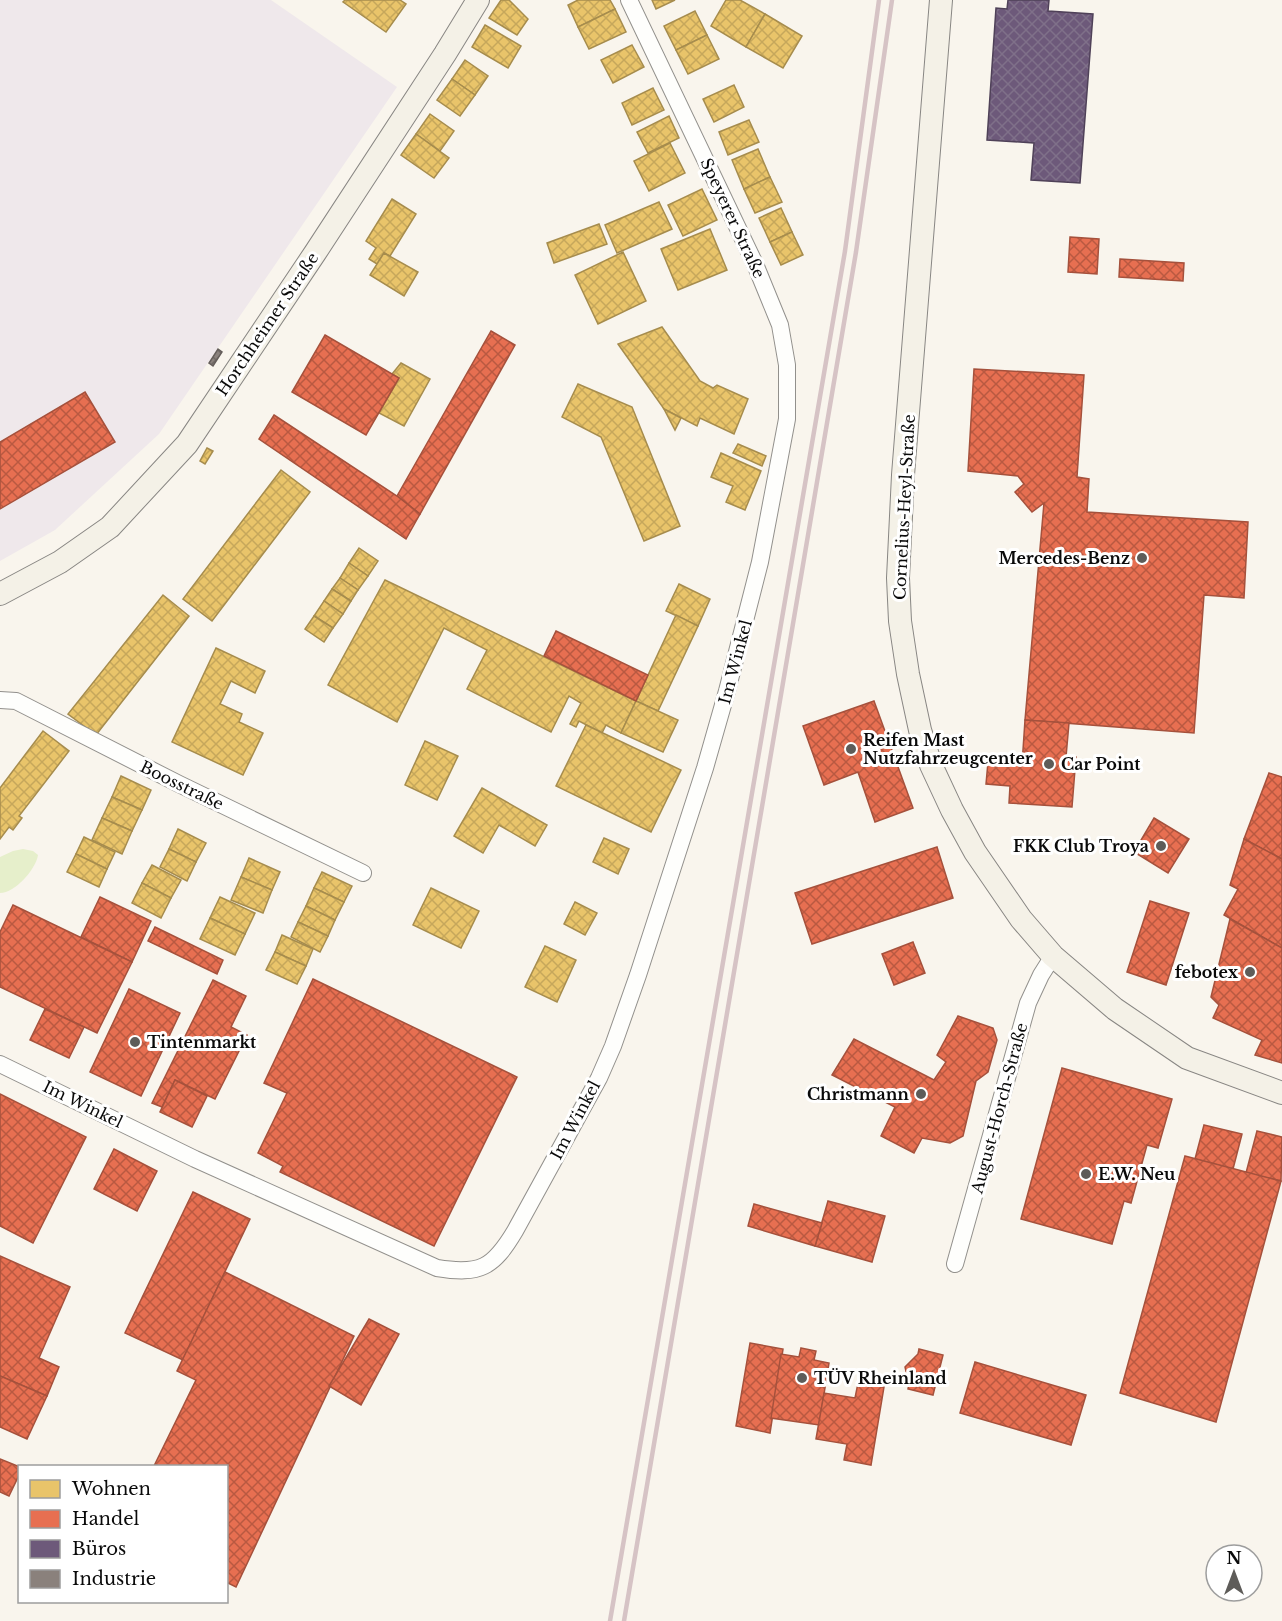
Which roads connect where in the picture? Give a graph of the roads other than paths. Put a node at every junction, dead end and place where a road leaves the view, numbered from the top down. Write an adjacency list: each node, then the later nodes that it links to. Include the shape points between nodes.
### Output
1 (478, 0): 5 (main road, Horchheimer Straße, via 187,444 110,527 60,562)
2 (629, 0): 4 (street, Speyerer Straße, via 780,325 788,389)
3 (941, 0): 8 (main road, Cornelius-Heyl-Straße, via 903,475 900,621 920,730 952,810 998,887)
4 (782, 449): 9 (street, Im Winkel, via 760,562 727,691 617,1036 599,1078 503,1252 494,1261 470,1271 429,1266)
5 (0, 594)
6 (0, 700): 7 (street, Boosstraße, via 16,701)
7 (363, 873)
8 (1053, 957): 10 (main road, Cornelius-Heyl-Straße, via 1115,1009 1187,1058); 11 (street, August-Horch-Straße, via 1028,1004)
9 (0, 1064)
10 (1282, 1093)
11 (955, 1264)

